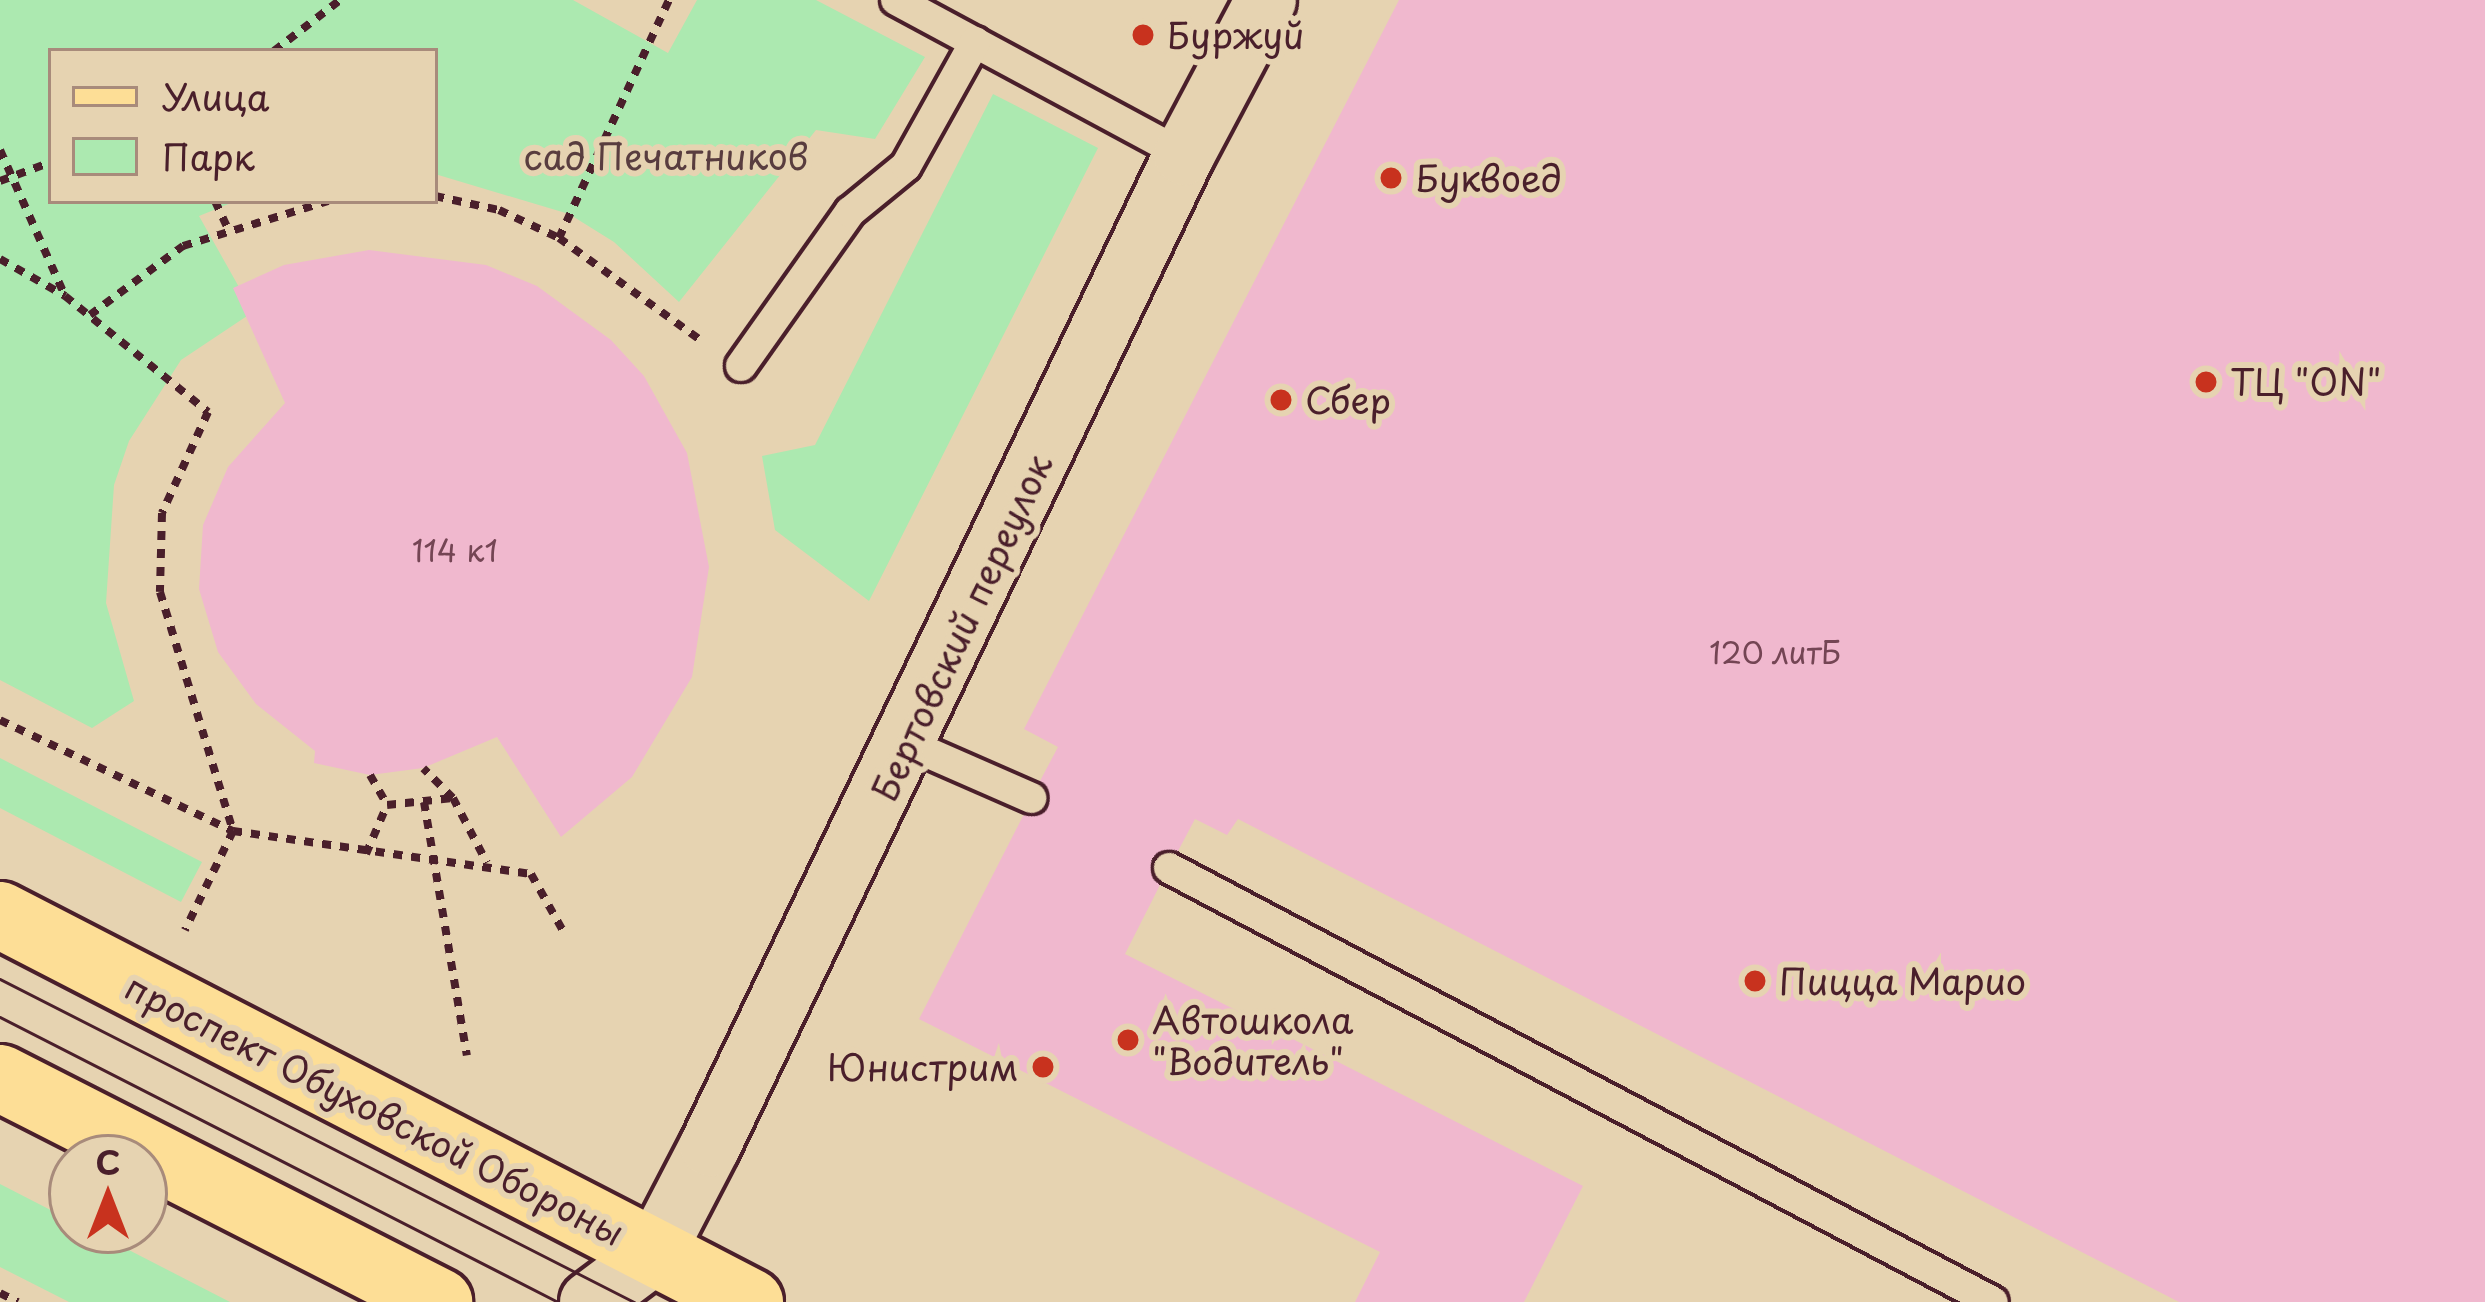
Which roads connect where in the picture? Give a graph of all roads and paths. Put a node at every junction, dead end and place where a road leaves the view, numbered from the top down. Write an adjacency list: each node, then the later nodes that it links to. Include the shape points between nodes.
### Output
1 (340, 0): 6 (path)
2 (670, 0): 15 (path)
3 (896, 0): 5 (lane)
4 (1266, 0): 8 (street, Бертовский переулок)
5 (975, 42): 8 (lane); 19 (lane, via 905,166 850,212)
6 (278, 48)
7 (0, 150): 10 (path)
8 (1184, 155): 21 (street, Бертовский переулок)
9 (48, 163): 10 (path)
10 (5, 180): 17 (path)
11 (438, 197): 15 (path, via 499,210)
12 (216, 204): 14 (path)
13 (318, 204): 14 (path)
14 (228, 230): 18 (path, via 136,274)
15 (559, 238): 19 (path)
16 (0, 260): 17 (path)
17 (65, 296): 18 (path)
18 (90, 315): 28 (path, via 208,412 162,513 160,592)
19 (741, 366)
20 (0, 720): 28 (path)
21 (906, 743): 25 (lane); 38 (street, Бертовский переулок)
22 (423, 768): 24 (path)
23 (370, 775): 27 (path)
24 (453, 798): 26 (path); 31 (path)
25 (1031, 798)
26 (424, 802): 27 (path); 30 (path)
27 (387, 805): 29 (path)
28 (233, 831): 29 (path); 34 (path)
29 (366, 854): 30 (path)
30 (434, 862): 31 (path); 36 (path)
31 (487, 865): 35 (path, via 531,874)
32 (1169, 868): 44 (lane)
33 (0, 915): 38 (main road, проспект Обуховской Обороны)
34 (184, 931)
35 (566, 936)
36 (467, 1054)
37 (0, 1078): 41 (main road)
38 (654, 1254): 42 (street); 43 (main road, проспект Обуховской Обороны)
39 (0, 1292): 40 (path)
40 (18, 1302)
41 (440, 1302)
42 (590, 1302)
43 (751, 1302)
44 (1993, 1302)

